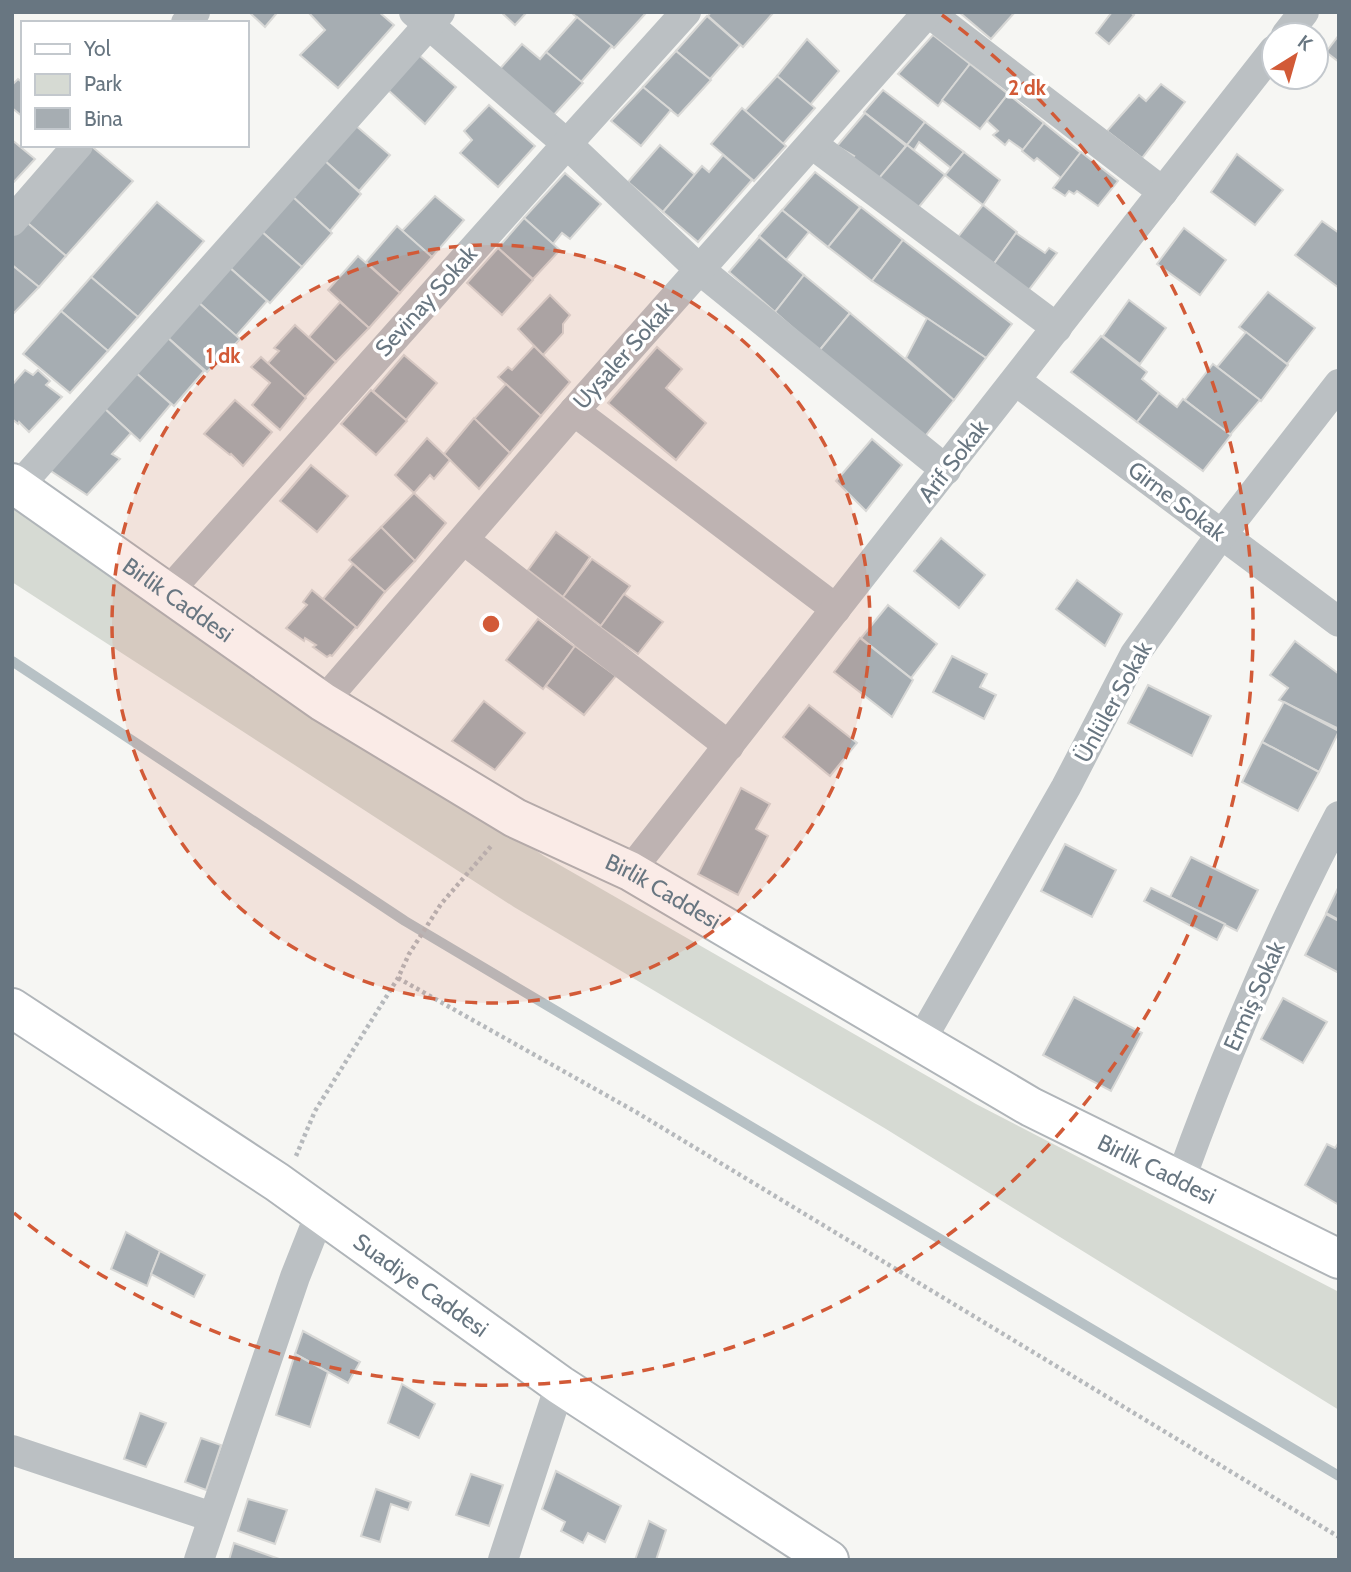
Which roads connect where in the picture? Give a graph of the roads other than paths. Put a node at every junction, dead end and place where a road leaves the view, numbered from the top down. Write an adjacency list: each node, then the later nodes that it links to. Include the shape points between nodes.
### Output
1 (687, 12): 5 (street, Sevinay Sokak)
2 (928, 12): 6 (street, Uysaler Sokak); 8 (street)
3 (427, 17): 5 (street); 16 (street)
4 (1260, 68): 8 (street, Arif Sokak)
5 (566, 144): 10 (street); 19 (street, Sevinay Sokak)
6 (812, 144): 10 (street, Uysaler Sokak); 11 (street)
7 (76, 147): 9 (street)
8 (1163, 192): 11 (street, Arif Sokak)
9 (12, 221)
10 (700, 270): 14 (street, Uysaler Sokak); 15 (street)
11 (1057, 328): 12 (street, Arif Sokak)
12 (1016, 381): 15 (street, Arif Sokak); 17 (street, Girne Sokak)
13 (1339, 384): 17 (street, Ünlüler Sokak)
14 (574, 411): 18 (street, Uysaler Sokak); 20 (street)
15 (946, 470): 20 (street, Arif Sokak)
16 (15, 485): 19 (street, Birlik Caddesi)
17 (1222, 534): 21 (street, Girne Sokak); 27 (street, Ünlüler Sokak, via 1135,654 1066,787)
18 (464, 540): 22 (street, Uysaler Sokak); 23 (street)
19 (168, 592): 22 (street, Birlik Caddesi)
20 (836, 609): 23 (street, Arif Sokak)
21 (1339, 622)
22 (323, 702): 25 (street, Birlik Caddesi, via 515,818)
23 (729, 746): 25 (street, Arif Sokak)
24 (1339, 816): 28 (street, Ermiş Sokak, via 1312,866 1216,1082)
25 (630, 871): 27 (street, Birlik Caddesi)
26 (12, 1008): 29 (street, Suadiye Caddesi)
27 (920, 1042): 28 (street, Birlik Caddesi, via 1031,1107)
28 (1180, 1181): 30 (street, Birlik Caddesi)
29 (320, 1214): 31 (street, Suadiye Caddesi); 33 (street)
30 (1339, 1259)
31 (560, 1385): 35 (street); 36 (street, Suadiye Caddesi)
32 (12, 1450): 33 (street)
33 (212, 1517): 34 (street)
34 (199, 1560)
35 (503, 1560)
36 (829, 1560)

